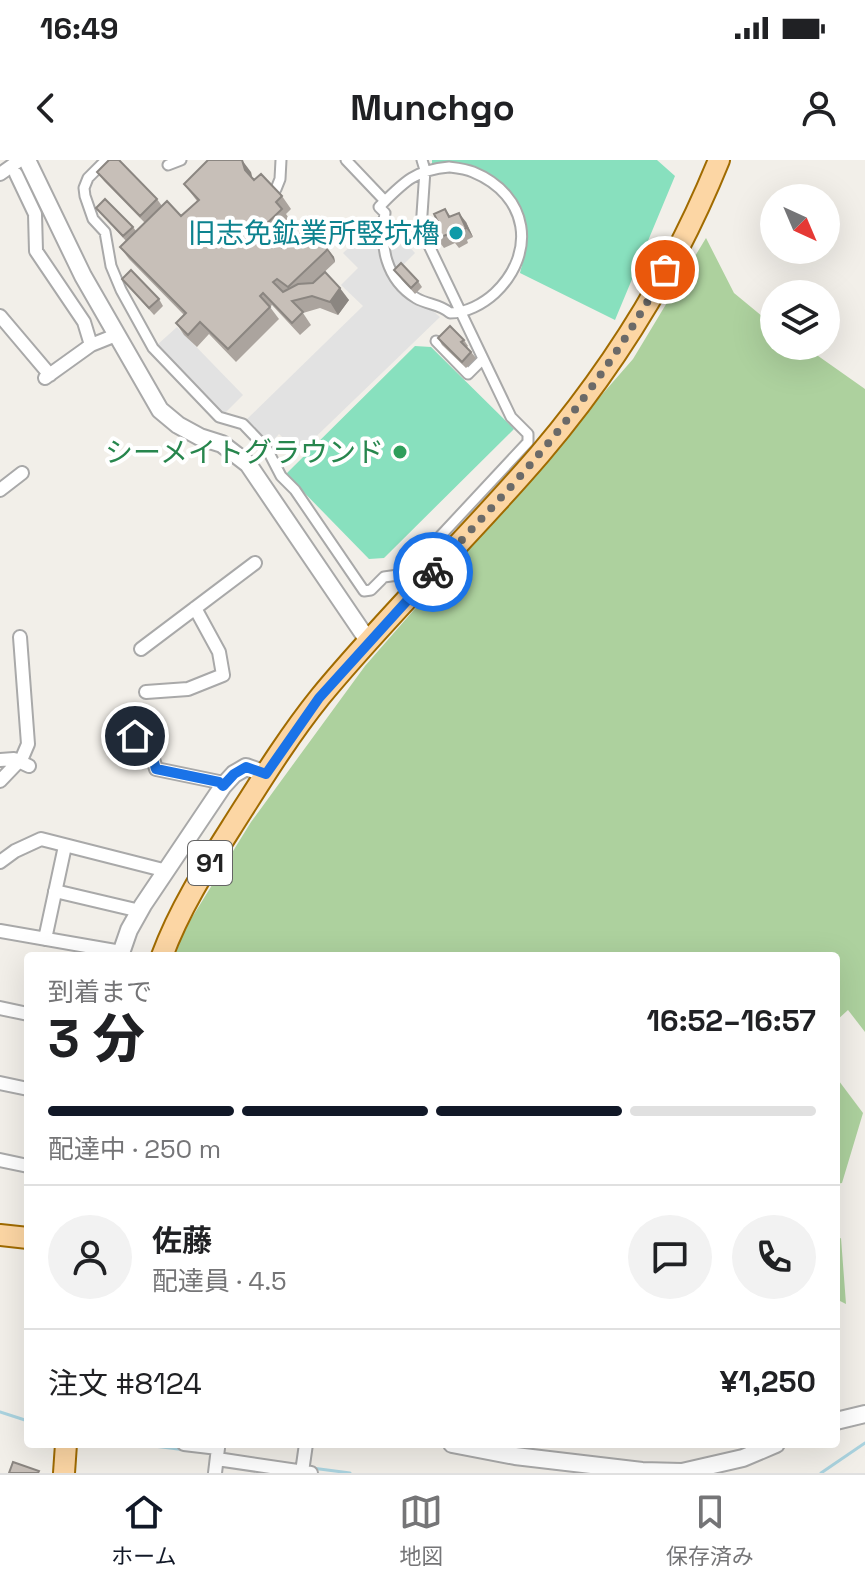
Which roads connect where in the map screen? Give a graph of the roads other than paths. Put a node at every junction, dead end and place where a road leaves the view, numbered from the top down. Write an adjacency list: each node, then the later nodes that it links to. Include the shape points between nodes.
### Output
1 (20, 160): 10 (street)
2 (27, 160): 16 (street)
3 (106, 160): 19 (street, via 88,178 85,196 93,219 105,232 121,290 153,348 219,417 243,424 267,449 364,591 384,577 405,574 528,442)
4 (181, 160): 8 (street)
5 (281, 160): 12 (street)
6 (346, 160): 13 (street)
7 (719, 160): 25 (main road, 91, via 653,292 588,393 540,454)
8 (168, 165)
9 (424, 165): 13 (street); 14 (street, via 421,229); 14 (street, via 473,172 493,183 521,222 522,242 508,280)
10 (0, 174)
11 (16, 174): 18 (street, via 35,214 33,253 84,322)
12 (276, 189)
13 (385, 201): 14 (street, via 379,207 385,213 383,252 391,273 414,297)
14 (461, 313): 19 (street)
15 (0, 316): 18 (street, via 47,377)
16 (116, 335): 18 (street); 25 (street, via 160,410 248,464)
17 (436, 341): 19 (street, via 468,374)
18 (91, 345)
19 (483, 359)
20 (22, 473): 21 (street)
21 (0, 490)
22 (255, 563): 23 (street)
23 (195, 608): 26 (street); 27 (street, via 219,652 223,675 188,689)
24 (20, 637): 30 (street, via 28,744)
25 (369, 642): 31 (main road, 91, via 319,698)
26 (141, 649)
27 (146, 692)
28 (135, 736): 33 (street, via 148,742 156,769)
29 (0, 760): 30 (street)
30 (24, 764): 32 (street)
31 (266, 774): 33 (street, via 246,767); 43 (main road, 91, via 184,906)
32 (0, 781)
33 (223, 786): 36 (street)
34 (65, 846): 35 (street, via 41,839); 36 (street); 37 (street)
35 (0, 862)
36 (167, 871): 38 (street)
37 (55, 891): 38 (street); 40 (street)
38 (140, 911): 42 (street)
39 (0, 931): 40 (street)
40 (45, 939): 41 (street)
41 (111, 952)
42 (122, 952)
43 (164, 952)
44 (0, 1008): 45 (street)
45 (24, 1013)
46 (0, 1083): 47 (street)
47 (24, 1088)
48 (0, 1160): 49 (street)
49 (24, 1165)
50 (0, 1235): 51 (main road)
51 (24, 1238)
52 (865, 1414): 53 (street)
53 (840, 1420)
54 (66, 1448): 60 (main road)
55 (306, 1448): 59 (street)
56 (473, 1448): 57 (street, via 682,1472)
57 (767, 1448)
58 (216, 1466): 59 (street)
59 (307, 1472)
60 (64, 1473)

